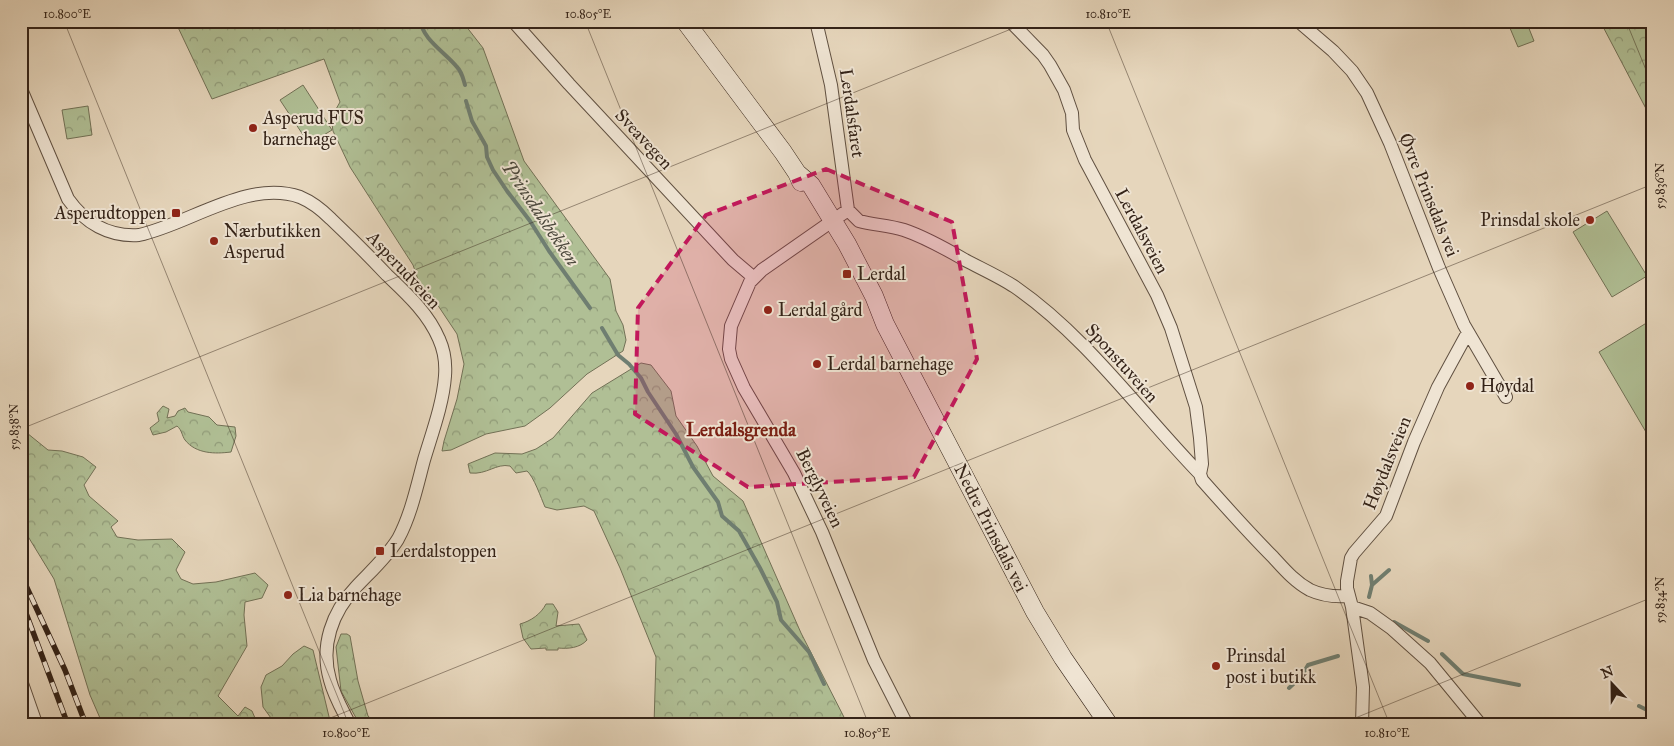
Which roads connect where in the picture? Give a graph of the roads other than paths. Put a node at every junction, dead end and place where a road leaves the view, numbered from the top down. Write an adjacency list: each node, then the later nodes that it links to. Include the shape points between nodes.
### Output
1 (513, 21): 9 (street, Sveavegen, via 733,260)
2 (686, 21): 8 (main road, Nedre Prinsdals vei, via 797,173 812,185)
3 (816, 21): 7 (street, Lerdalsfaret, via 831,85)
4 (1010, 21): 12 (street, Lerdalsveien, via 1050,64 1064,90 1085,160 1171,328 1196,407 1202,464)
5 (1298, 21): 10 (street, Øvre Prinsdals vei, via 1334,51 1367,93)
6 (21, 89): 16 (street, Asperudveien, via 68,199 94,225 117,234 139,235 244,197 273,193 299,197 318,207 331,219 418,306 436,331 444,357 443,389 407,517 390,550 342,603 330,630 327,669)
7 (848, 210): 8 (street); 12 (street, Sponstuveien, via 859,221 914,234 1015,287 1082,345)
8 (830, 222): 9 (street, Berglyveien); 18 (main road, Nedre Prinsdals vei, via 874,296 885,324 1036,612 1063,658)
9 (754, 277): 17 (street, Berglyveien, via 731,326 731,359 744,388 794,473 822,532 874,660)
10 (1468, 332): 11 (street, Øvre Prinsdals vei); 13 (street, Høydalsveien, via 1438,386 1386,516 1351,558 1346,588)
11 (1506, 397)
12 (1200, 474): 13 (street, Sponstuveien, via 1252,535 1299,582 1312,591)
13 (1350, 602): 19 (street, Høydalsveien, via 1363,687); 20 (street, Sponstuveien, via 1391,628 1430,663)
14 (21, 685): 15 (street)
15 (36, 725)
16 (350, 725)
17 (907, 725)
18 (1110, 725)
19 (1362, 725)
20 (1481, 725)

